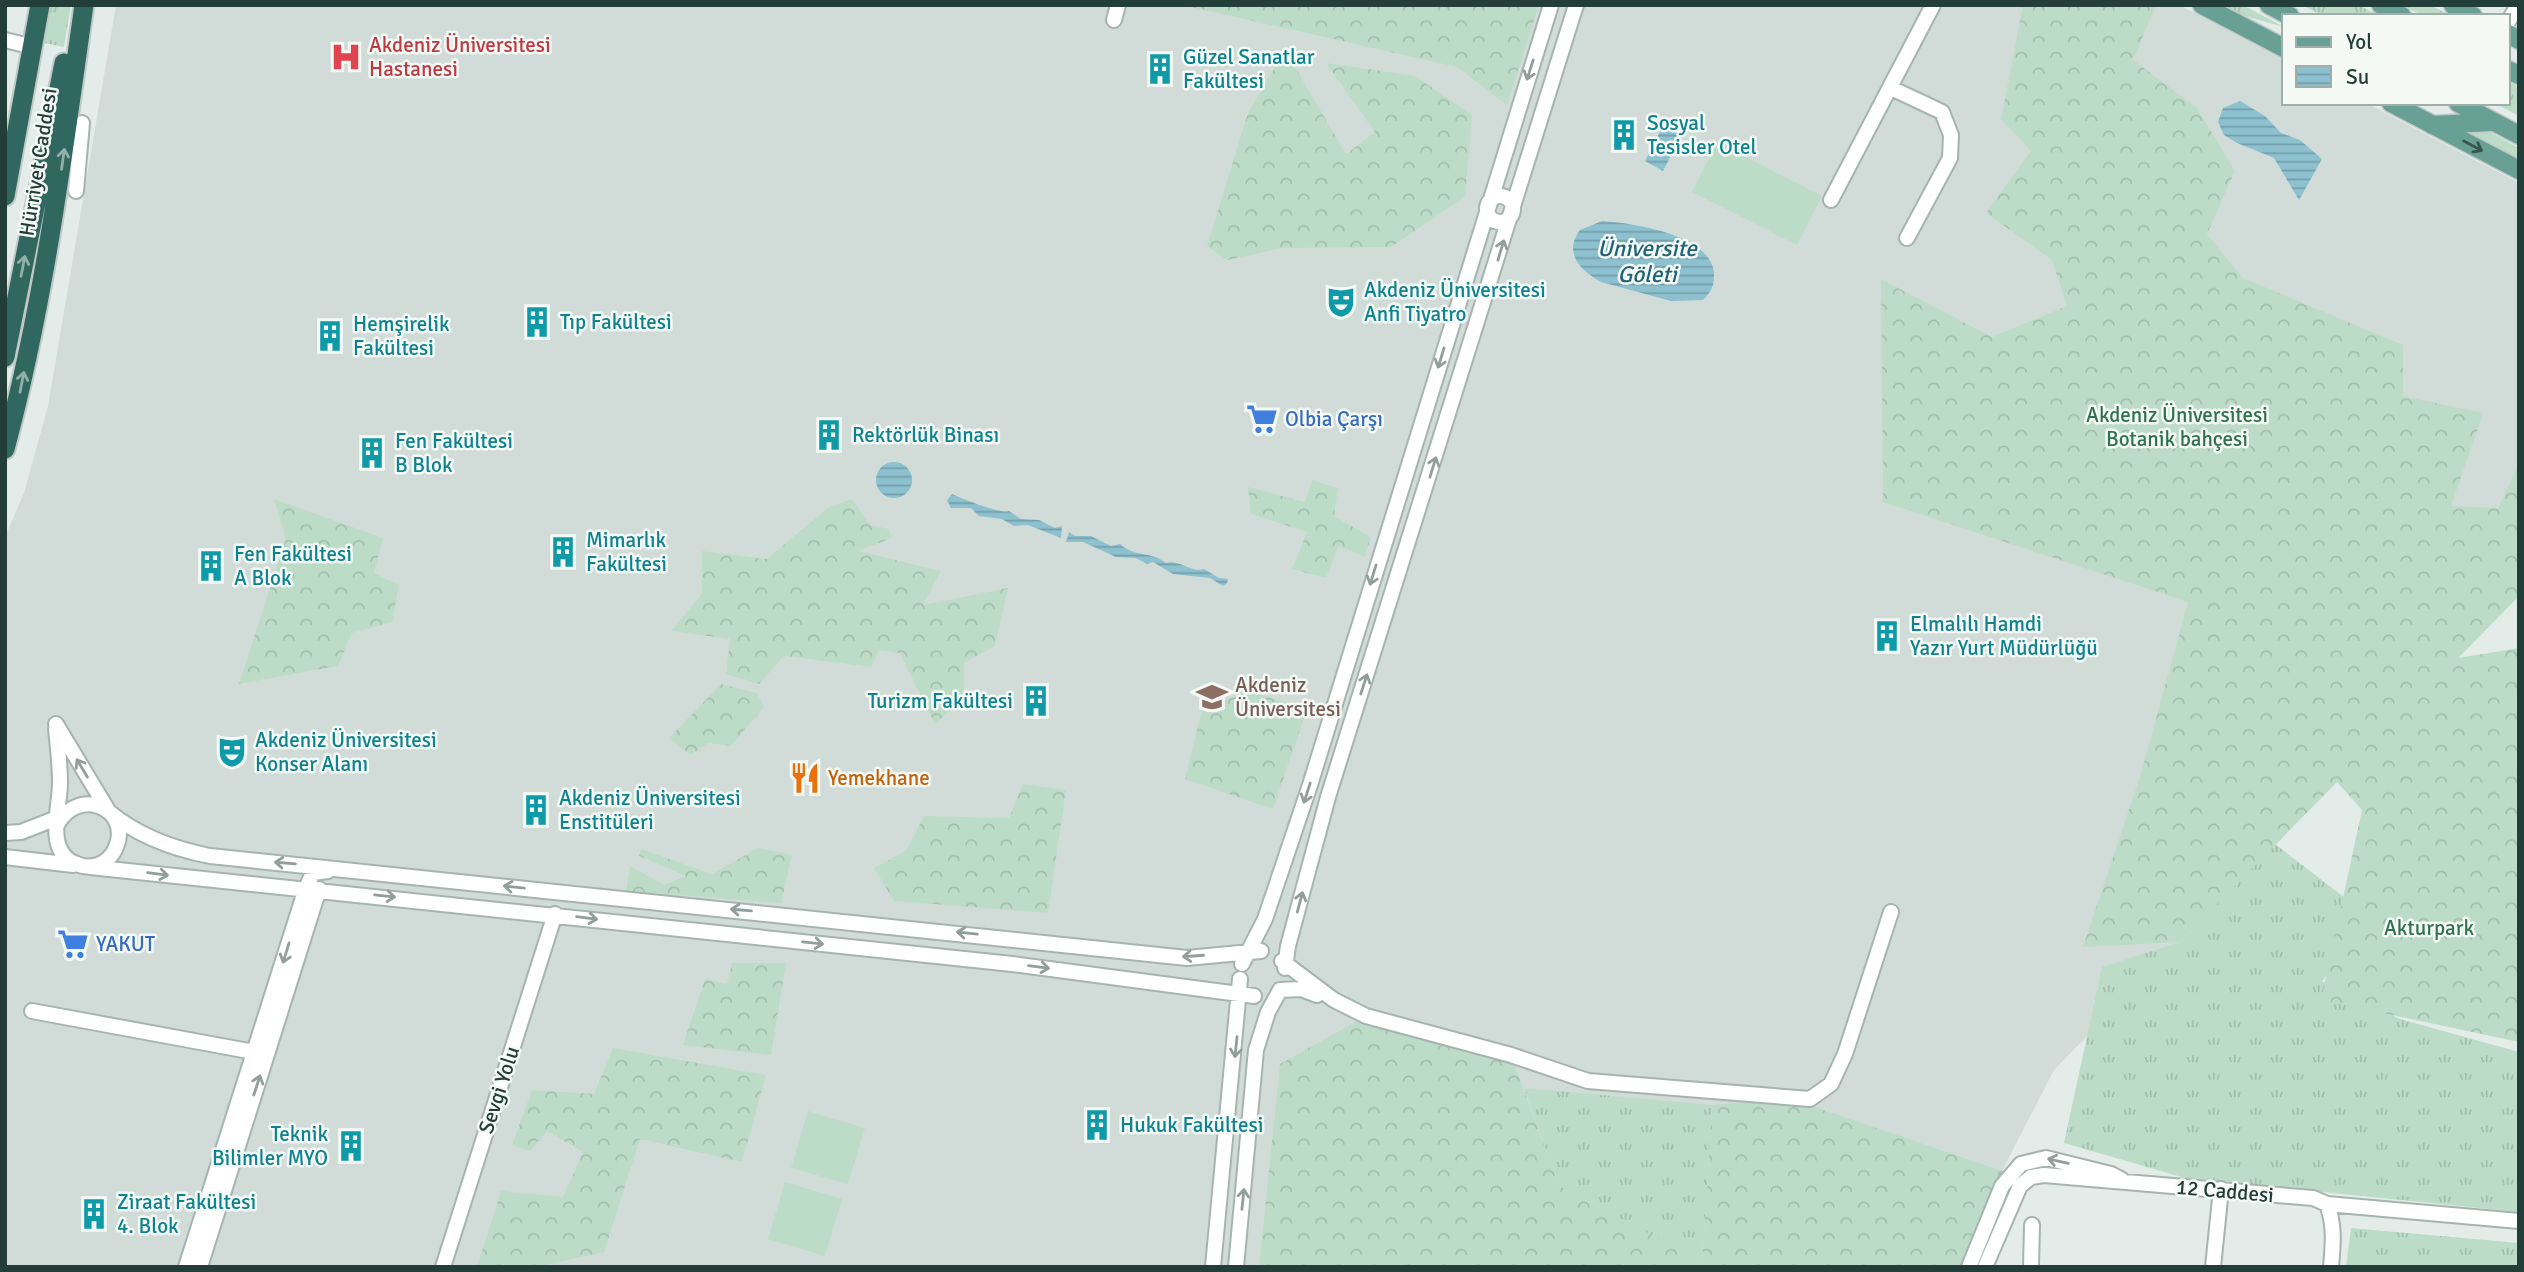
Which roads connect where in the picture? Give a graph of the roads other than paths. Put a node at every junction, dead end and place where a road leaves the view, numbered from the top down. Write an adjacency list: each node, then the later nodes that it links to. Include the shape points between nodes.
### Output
1 (33, 5): 18 (highway, Hürriyet Caddesi)
2 (40, 5): 30 (highway)
3 (76, 5): 35 (highway, one-way to 3)
4 (85, 5): 36 (highway, Hürriyet Caddesi, one-way to 4, via 59,185)
5 (1118, 5): 14 (street)
6 (1551, 5): 32 (street, one-way to 32)
7 (1576, 5): 33 (street)
8 (1933, 5): 20 (street)
9 (2202, 5): 15 (main road)
10 (2381, 5): 12 (main road)
11 (2453, 5): 13 (main road)
12 (2398, 14)
13 (2469, 14)
14 (1114, 20)
15 (2238, 24): 16 (main road); 19 (main road)
16 (2282, 35)
17 (5, 40): 18 (street)
18 (25, 45): 27 (highway, Hürriyet Caddesi)
19 (2282, 47)
20 (1891, 88): 31 (street); 34 (street, via 1942,112 1951,135 1950,158)
21 (2395, 105): 25 (main road)
22 (2462, 105): 23 (main road)
23 (2494, 122): 25 (main road); 26 (main road)
24 (82, 123): 29 (street)
25 (2432, 125): 28 (main road, one-way to 28)
26 (2519, 135)
27 (5, 143)
28 (2519, 170)
29 (76, 191)
30 (5, 195)
31 (1831, 200)
32 (1488, 205): 33 (street, via 1494,197 1504,196); 47 (street, one-way to 47, via 1310,785)
33 (1512, 212): 46 (street, one-way to 33, via 1328,797)
34 (1907, 238)
35 (5, 357)
36 (5, 449)
37 (109, 811): 38 (street, via 79,804); 38 (street, one-way to 38, via 56,724); 41 (street, via 116,820 119,840 109,858); 42 (street, one-way to 37, via 186,851 135,830)
38 (59, 820): 39 (street); 41 (street, via 58,846 63,855)
39 (5, 833)
40 (5, 857): 41 (street)
41 (85, 866): 43 (street, one-way to 43, via 202,881)
42 (358, 870): 43 (street, via 313,873); 47 (street, one-way to 42, via 1187,958)
43 (313, 888): 45 (street, one-way to 45); 51 (street, one-way to 51); 58 (street, one-way to 43)
44 (1891, 912): 49 (street, via 1845,1054 1831,1084 1810,1099 1588,1081 1367,1016)
45 (555, 914): 47 (street, one-way to 47, via 1012,964); 59 (street, Sevgi Yolu)
46 (1284, 964): 47 (street, via 1276,955); 48 (street, via 1286,976); 49 (street)
47 (1247, 972): 48 (street, via 1268,997); 60 (street, one-way to 60)
48 (1280, 990): 49 (street, via 1301,989); 61 (street, one-way to 48, via 1256,1050)
49 (1334, 1000)
50 (32, 1012): 51 (street)
51 (254, 1052): 57 (street)
52 (2123, 1180): 53 (street, 12 Caddesi); 62 (street, one-way to 62, via 2046,1158 2021,1164 2002,1186); 63 (street, via 2109,1183 2044,1175 2026,1180)
53 (2221, 1189): 54 (street, 12 Caddesi, via 2313,1198); 65 (street)
54 (2329, 1210): 55 (street, 12 Caddesi); 66 (street, via 2334,1228)
55 (2519, 1221)
56 (2032, 1225): 64 (street)
57 (186, 1267)
58 (200, 1267)
59 (443, 1267)
60 (1213, 1267)
61 (1236, 1267)
62 (1969, 1267)
63 (1985, 1267)
64 (2031, 1267)
65 (2213, 1267)
66 (2331, 1267)

